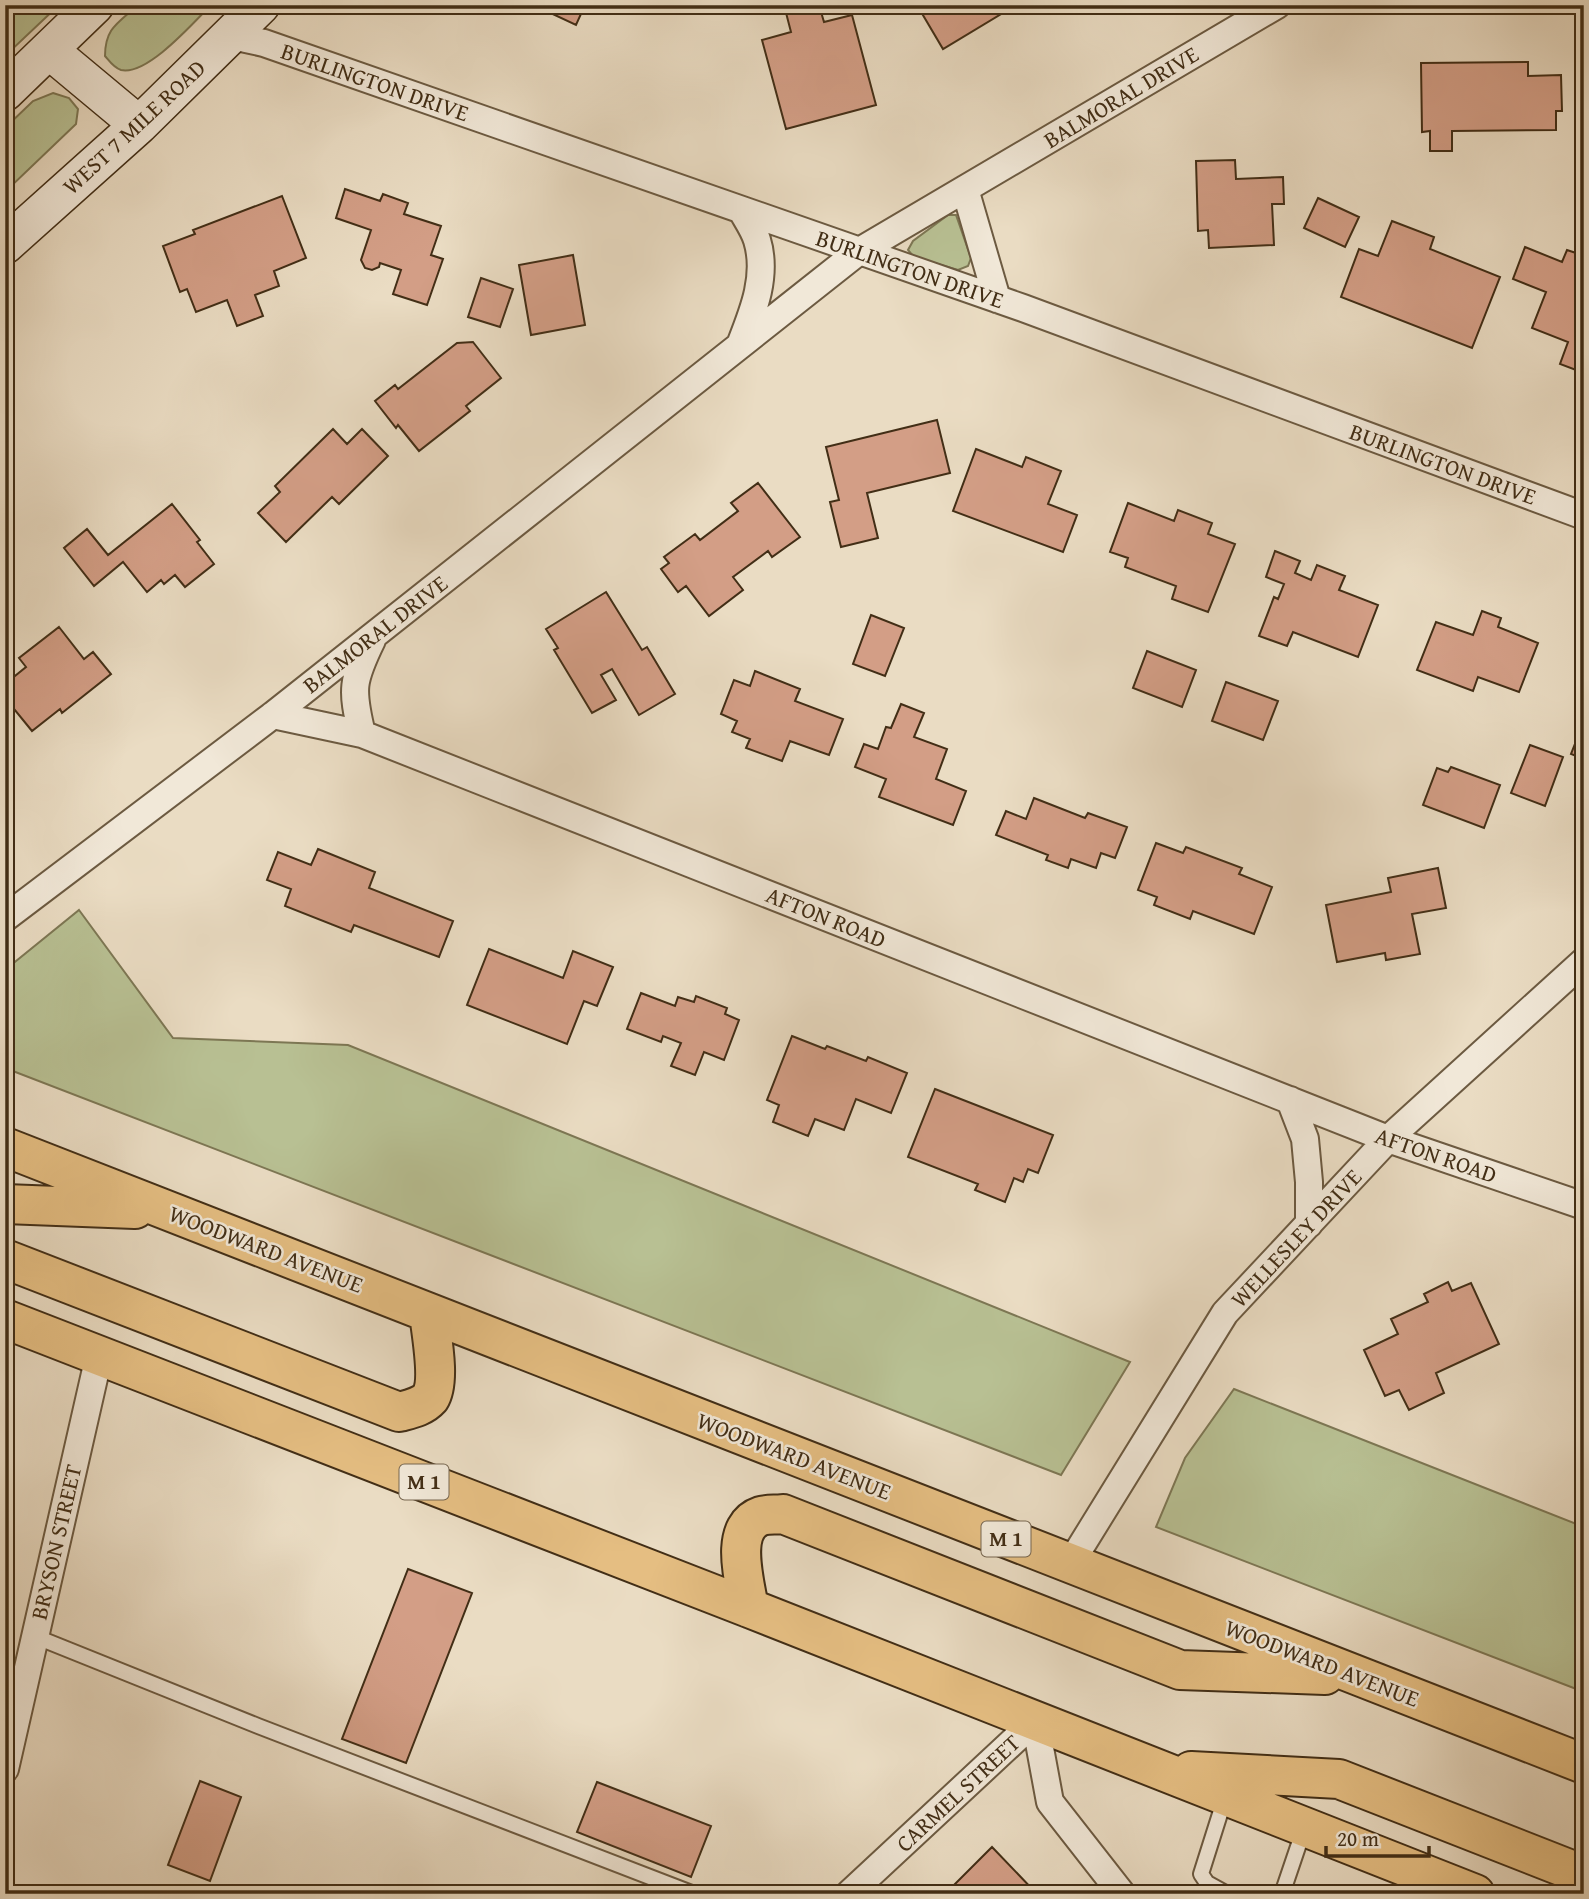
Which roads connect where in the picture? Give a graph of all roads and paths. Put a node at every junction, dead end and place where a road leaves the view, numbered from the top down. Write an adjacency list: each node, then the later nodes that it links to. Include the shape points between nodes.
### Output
1 (94, 5): 5 (main road)
2 (261, 5): 4 (main road, WEST 7 MILE ROAD)
3 (1277, 5): 8 (street, BALMORAL DRIVE)
4 (232, 36): 7 (main road, WEST 7 MILE ROAD); 9 (street, BURLINGTON DRIVE, via 264,43)
5 (49, 50): 6 (main road); 7 (main road)
6 (5, 92)
7 (139, 125): 10 (main road, WEST 7 MILE ROAD)
8 (965, 189): 11 (street, BALMORAL DRIVE); 12 (street)
9 (742, 211): 11 (street, BURLINGTON DRIVE); 13 (street, via 757,239 760,271 757,301)
10 (5, 245)
11 (858, 252): 12 (street, BURLINGTON DRIVE); 13 (street, BALMORAL DRIVE)
12 (997, 299): 14 (street, BURLINGTON DRIVE)
13 (740, 345): 15 (street, BALMORAL DRIVE)
14 (1584, 516)
15 (374, 635): 16 (street, BALMORAL DRIVE); 17 (street, via 357,670 354,700)
16 (273, 715): 17 (street, AFTON ROAD); 18 (street, BALMORAL DRIVE)
17 (362, 734): 20 (street, AFTON ROAD)
18 (5, 918)
19 (1584, 961): 21 (street, WELLESLEY DRIVE)
20 (1290, 1100): 21 (street, AFTON ROAD); 26 (street, via 1305,1139)
21 (1388, 1139): 24 (street, AFTON ROAD); 26 (street, WELLESLEY DRIVE)
22 (5, 1147): 25 (main road, WOODWARD AVENUE / M 1)
23 (5, 1204): 25 (main road)
24 (1584, 1206)
25 (165, 1210): 28 (main road, WOODWARD AVENUE / M 1)
26 (1309, 1224): 31 (street, WELLESLEY DRIVE, via 1226,1313)
27 (5, 1259): 28 (main road, via 399,1412 416,1408 430,1397 436,1381)
28 (429, 1313): 31 (main road, WOODWARD AVENUE / M 1)
29 (5, 1320): 30 (main road, M 1)
30 (99, 1356): 32 (main road, M 1); 33 (street, BRYSON STREET)
31 (1070, 1564): 34 (main road, WOODWARD AVENUE / M 1)
32 (749, 1608): 34 (main road, via 741,1540 747,1526 760,1516 783,1514 1180,1670); 35 (main road, M 1)
33 (34, 1636): 37 (street, BRYSON STREET); 42 (lane)
34 (1355, 1675): 36 (main road, WOODWARD AVENUE / M 1)
35 (1035, 1721): 38 (main road, M 1); 43 (street, CARMEL STREET); 44 (street, via 1049,1802)
36 (1584, 1764)
37 (5, 1769)
38 (1157, 1770): 39 (main road, M 1); 41 (main road, via 1339,1779)
39 (1226, 1797): 40 (main road, M 1); 45 (lane, via 1201,1874)
40 (1305, 1827): 46 (lane); 47 (main road, M 1)
41 (1584, 1875)
42 (694, 1894)
43 (849, 1894)
44 (1122, 1894)
45 (1227, 1894)
46 (1282, 1894)
47 (1475, 1894)

